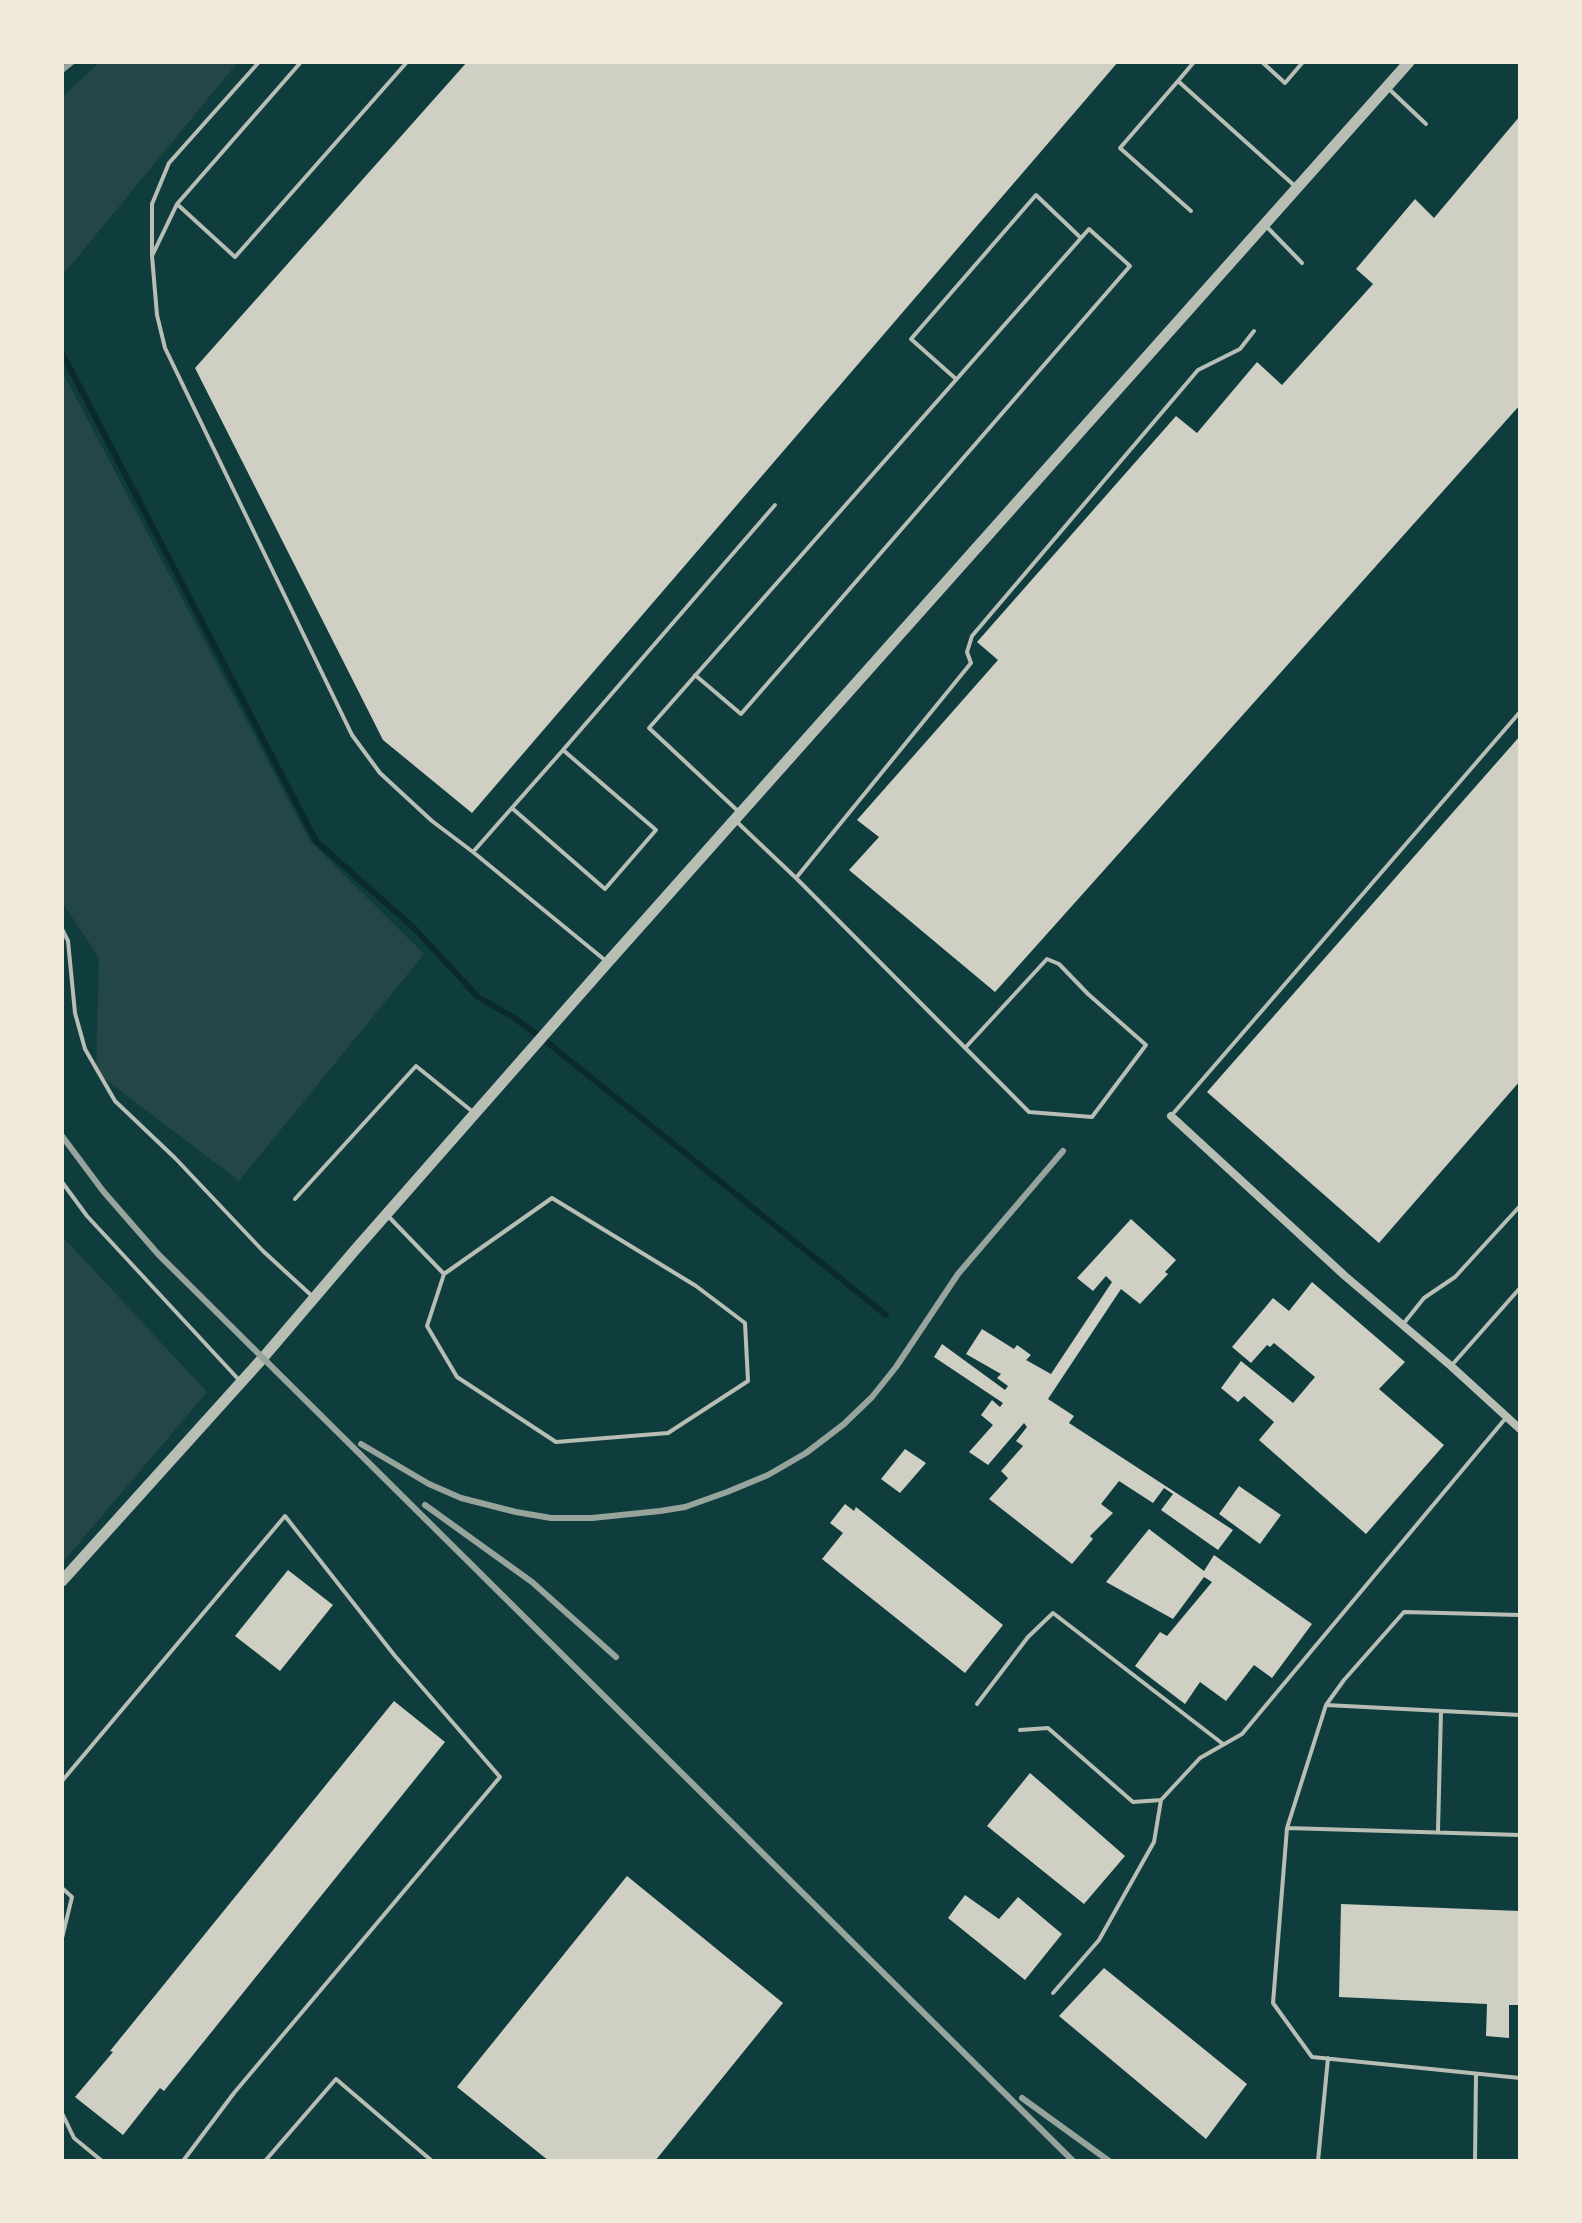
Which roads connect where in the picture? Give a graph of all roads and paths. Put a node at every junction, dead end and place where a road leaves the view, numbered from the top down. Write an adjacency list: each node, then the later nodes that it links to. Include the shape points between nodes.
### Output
1 (259, 62): 16 (lane, via 169,163 152,204)
2 (301, 62): 12 (lane)
3 (407, 62): 12 (lane, via 235,257)
4 (1194, 62): 8 (lane)
5 (1262, 62): 6 (lane, via 1285,83)
6 (1303, 62)
7 (1409, 62): 9 (street)
8 (1178, 81): 11 (lane); 13 (lane, via 1120,148)
9 (1387, 87): 10 (lane); 11 (street)
10 (1426, 124)
11 (1297, 189): 14 (street)
12 (177, 204): 16 (lane)
13 (1191, 211)
14 (1265, 225): 17 (lane); 25 (street)
15 (1081, 238): 19 (lane); 19 (lane, via 1036,195 911,339); 21 (lane, via 1089,229 1130,266 741,714)
16 (152, 256): 26 (lane, via 165,348 352,735 380,773)
17 (1302, 263)
18 (1254, 331): 27 (lane, via 1240,349 1198,370 972,636 967,652 971,663)
19 (956, 379): 21 (lane)
20 (775, 505): 23 (lane)
21 (695, 675): 25 (lane, via 649,728)
22 (1520, 712): 32 (lane)
23 (563, 750): 24 (lane); 24 (lane, via 656,830 605,889)
24 (513, 809): 26 (lane)
25 (738, 817): 27 (lane); 29 (street)
26 (473, 852): 29 (lane)
27 (796, 878): 30 (lane)
28 (62, 929): 39 (lane, via 85,1049 115,1101)
29 (608, 962): 31 (street)
30 (965, 1048): 30 (lane, via 1029,1112 1092,1117 1146,1045 1059,964 1047,959)
31 (475, 1114): 34 (lane, via 416,1066); 36 (street)
32 (1171, 1116): 40 (street)
33 (62, 1182): 42 (lane)
34 (295, 1199)
35 (1520, 1206): 40 (lane)
36 (386, 1214): 37 (lane); 39 (street)
37 (444, 1274): 37 (lane, via 427,1326 457,1377 556,1442 668,1433 748,1381 745,1323 696,1286 552,1198)
38 (1520, 1288): 41 (lane)
39 (314, 1298): 42 (street)
40 (1402, 1326): 41 (street)
41 (1451, 1366): 43 (street)
42 (241, 1383): 45 (street)
43 (1507, 1417): 44 (street); 52 (lane, via 1242,1734)
44 (1520, 1429)
45 (62, 1581)
46 (1520, 1615): 48 (lane, via 1404,1612)
47 (977, 1704): 52 (lane, via 1053,1613)
48 (1326, 1705): 49 (lane); 55 (lane)
49 (1441, 1711): 50 (lane); 56 (lane)
50 (1520, 1715)
51 (1020, 1730): 54 (lane, via 1048,1728 1133,1802)
52 (1223, 1744): 54 (lane, via 1200,1758)
53 (62, 1781): 67 (lane, via 285,1516 395,1656 500,1777)
54 (1161, 1800): 60 (lane, via 1154,1842 1099,1940)
55 (1287, 1828): 56 (lane); 61 (lane, via 1273,2003 1312,2057)
56 (1438, 1831): 57 (lane)
57 (1520, 1835)
58 (62, 1888): 59 (lane, via 72,1897)
59 (62, 1938)
60 (1053, 1993)
61 (1328, 2058): 62 (lane); 69 (lane)
62 (1476, 2075): 63 (lane); 70 (lane)
63 (1520, 2078)
64 (62, 2113): 66 (lane, via 74,2138)
65 (267, 2160): 68 (lane, via 336,2079)
66 (102, 2161)
67 (183, 2161)
68 (432, 2161)
69 (1318, 2161)
70 (1475, 2161)

